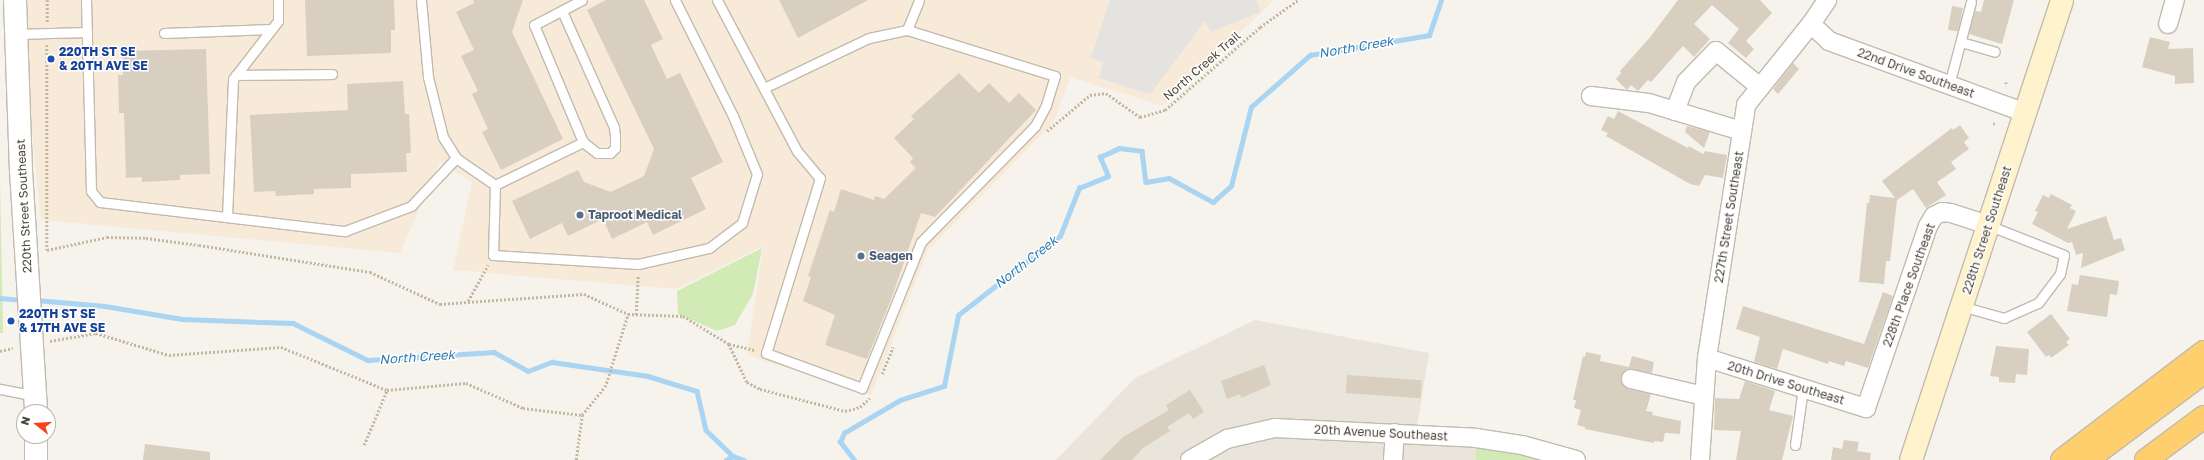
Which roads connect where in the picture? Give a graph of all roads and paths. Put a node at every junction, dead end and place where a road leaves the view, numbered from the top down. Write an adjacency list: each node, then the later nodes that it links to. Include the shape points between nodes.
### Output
1 (15, 0): 21 (street, 220th Street Southeast)
2 (86, 0): 19 (lane)
3 (278, 0): 17 (lane, via 278,21)
4 (421, 0): 37 (lane, via 428,77 443,138)
5 (582, 0): 14 (lane)
6 (676, 0): 42 (lane, via 734,116 757,174 742,223 720,240 709,248)
7 (717, 0): 29 (lane)
8 (919, 0): 18 (lane)
9 (1298, 0): 31 (path, North Creek Trail, via 1260,27 1164,110 1140,117 1106,93)
10 (1827, 0): 15 (street, 227th Street Southeast)
11 (2062, 0): 34 (main road, 228th Street Southeast)
12 (2175, 0): 16 (street)
13 (1971, 2): 22 (lane)
14 (562, 11): 36 (lane, via 534,25); 36 (lane, via 614,127 615,148 610,153 597,153)
15 (1811, 24): 27 (street, 22nd Drive Southeast, via 1829,41); 30 (street, 227th Street Southeast)
16 (2168, 24)
17 (271, 29): 20 (lane); 25 (lane)
18 (907, 30): 29 (lane, via 869,38); 50 (lane, via 1055,76 1046,105 1035,126 921,242 862,388)
19 (87, 32): 21 (lane); 39 (lane, via 91,191 100,202)
20 (164, 33)
21 (16, 34): 47 (street, 220th Street Southeast)
22 (1961, 42): 23 (lane); 27 (lane)
23 (1995, 52)
24 (332, 74): 25 (lane)
25 (236, 75): 39 (lane, via 233,78)
26 (2006, 82): 28 (path)
27 (1949, 85): 34 (street, 22nd Drive Southeast)
28 (2007, 86)
29 (764, 88): 50 (lane, via 797,151 820,178)
30 (1760, 88): 33 (street, via 1716,50 1686,82); 35 (street, 227th Street Southeast, via 1746,105)
31 (1090, 95)
32 (1591, 96): 33 (street, via 1649,103)
33 (1675, 111): 35 (street)
34 (2026, 113): 40 (main road, 228th Street Southeast)
35 (1742, 131): 51 (street, 227th Street Southeast)
36 (583, 142): 38 (lane)
37 (456, 158): 38 (lane); 39 (lane, via 411,206 345,231)
38 (496, 185): 41 (lane)
39 (226, 217)
40 (1988, 225): 44 (main road, 228th Street Southeast); 44 (lane, via 2064,255 2060,274 2038,303 2004,318); 59 (street, 228th Place Southeast, via 1951,213 1942,212 1934,216 1928,226)
41 (493, 255): 42 (lane); 43 (path)
42 (638, 264): 46 (path)
43 (468, 302)
44 (1961, 306): 73 (main road, 228th Street Southeast)
45 (628, 314): 60 (path, via 605,387)
46 (636, 315)
47 (32, 343): 56 (path, via 96,332 169,355 281,347); 58 (street, 220th Street Southeast)
48 (729, 344): 50 (path)
49 (2204, 352): 74 (highway)
50 (766, 353)
51 (1707, 358): 54 (street, 20th Drive Southeast); 57 (street, 227th Street Southeast)
52 (2204, 372): 75 (highway)
53 (1631, 379): 57 (street)
54 (1803, 388): 59 (street, 20th Drive Southeast); 66 (lane)
55 (0, 389): 58 (lane)
56 (387, 390): 60 (path, via 466,383 523,408); 65 (path)
57 (1704, 396): 72 (street, 227th Street Southeast)
58 (36, 404)
59 (1866, 408)
60 (582, 415): 68 (path)
61 (2204, 417): 76 (highway)
62 (2204, 432): 77 (highway)
63 (1395, 433): 69 (street, 20th Avenue Southeast, via 1275,428 1227,439); 70 (street); 71 (street, 20th Avenue Southeast, via 1476,438 1522,445)
64 (36, 444): 67 (street)
65 (364, 445)
66 (1795, 445)
67 (36, 460)
68 (576, 460)
69 (1190, 460)
70 (1393, 460)
71 (1576, 460)
72 (1700, 460)
73 (1911, 460)
74 (2062, 460)
75 (2087, 460)
76 (2146, 460)
77 (2166, 460)

